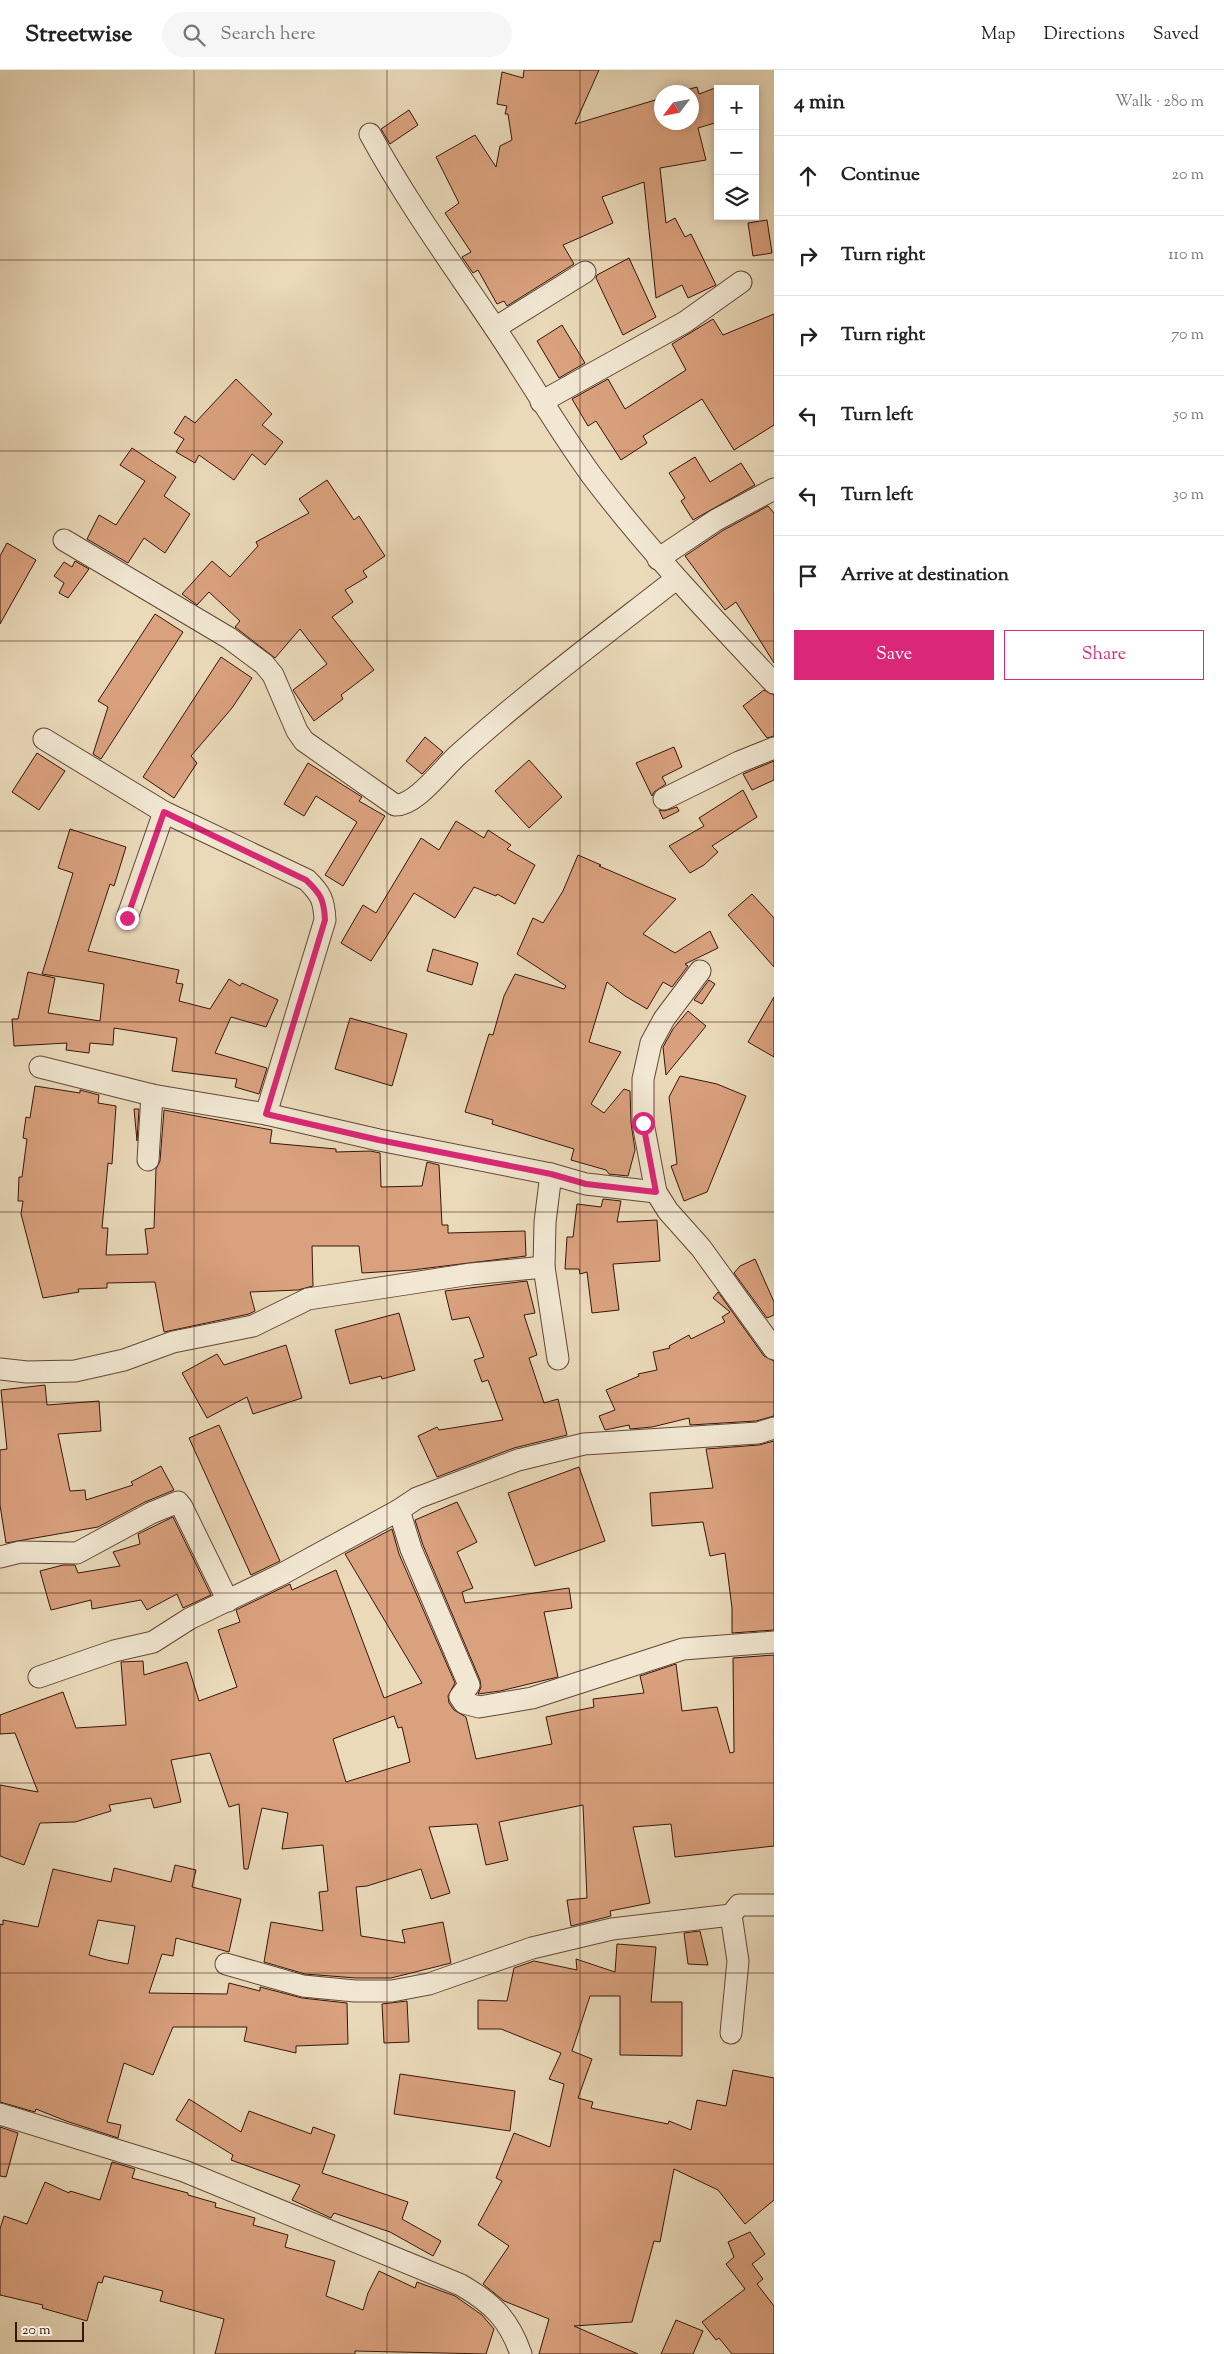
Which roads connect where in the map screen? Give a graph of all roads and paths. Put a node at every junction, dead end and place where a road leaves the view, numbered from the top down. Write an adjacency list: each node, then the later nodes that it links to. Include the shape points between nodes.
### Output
1 (370, 134): 4 (street, via 406,197)
2 (585, 272): 4 (street)
3 (741, 282): 5 (street, via 685,322)
4 (495, 328): 5 (street)
5 (541, 402): 8 (street, via 592,475)
6 (774, 489): 8 (street, via 716,520)
7 (64, 540): 9 (street, via 230,638 264,664 273,675 304,741 395,804 403,805 549,678)
8 (658, 559): 9 (street)
9 (676, 580): 10 (street)
10 (774, 683)
11 (44, 739): 14 (street)
12 (774, 748): 13 (street)
13 (664, 799)
14 (164, 812): 15 (street); 19 (street, via 306,880 324,902 325,920)
15 (127, 918)
16 (700, 971): 22 (street, via 664,1019 652,1043 643,1079 643,1123)
17 (40, 1067): 18 (street)
18 (152, 1095): 19 (street); 20 (street)
19 (266, 1114): 21 (street)
20 (148, 1160)
21 (551, 1174): 22 (street, via 586,1184); 23 (street)
22 (656, 1192): 24 (street)
23 (544, 1267): 25 (street); 26 (street, via 471,1274 308,1299 253,1326 173,1342 124,1360 75,1371 27,1372)
24 (774, 1349)
25 (558, 1359)
26 (0, 1368)
27 (774, 1428): 28 (street, via 758,1433 584,1444 503,1465 417,1498)
28 (399, 1510): 30 (street); 31 (street, via 469,1685 460,1696 470,1706 532,1698 683,1649)
29 (0, 1557): 30 (street, via 20,1552 77,1553 178,1502)
30 (228, 1601): 32 (street, via 153,1642 114,1651)
31 (774, 1642)
32 (39, 1677)
33 (774, 1905): 34 (street, via 739,1905)
34 (731, 1915): 35 (street, via 612,1929 532,1948 429,1984 392,1991 303,1986); 36 (street, via 738,1961)
35 (226, 1964)
36 (730, 2033)
37 (0, 2114): 38 (street, via 184,2171 461,2285 486,2300 503,2319 516,2337)
38 (521, 2354)

